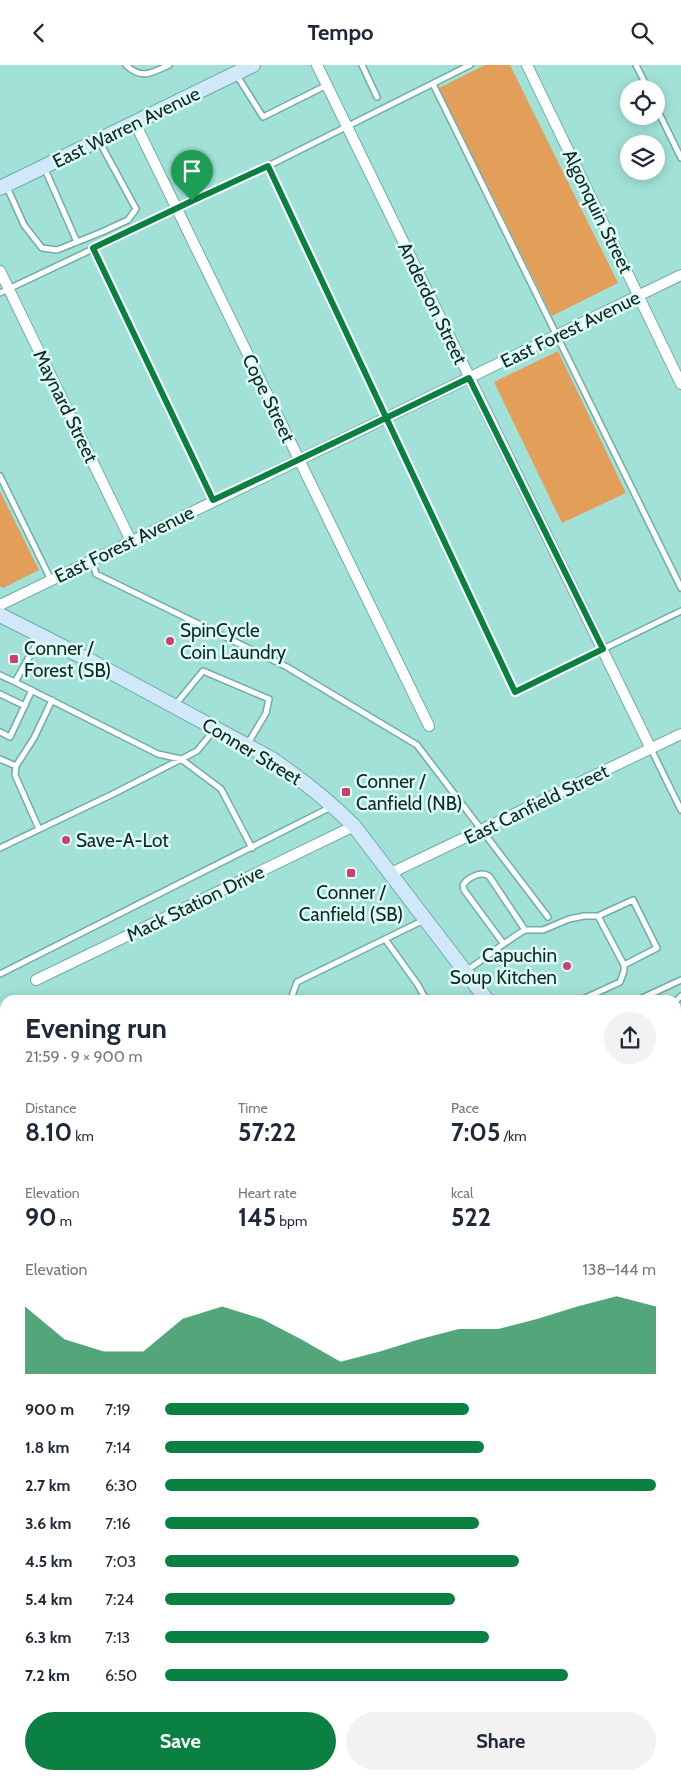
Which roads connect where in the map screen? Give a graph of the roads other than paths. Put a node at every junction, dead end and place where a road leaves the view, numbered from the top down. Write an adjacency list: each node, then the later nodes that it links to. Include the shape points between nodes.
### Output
1 (126, 65): 2 (lane, via 144,74)
2 (169, 65)
3 (253, 65): 9 (main road, East Warren Avenue)
4 (317, 65): 12 (street, Anderdon Street)
5 (362, 65): 13 (lane)
6 (470, 65): 11 (lane)
7 (527, 65): 28 (street, Algonquin Street)
8 (636, 65): 10 (lane)
9 (236, 73): 12 (lane, via 263,117); 14 (main road, East Warren Avenue)
10 (644, 80)
11 (433, 84): 16 (lane); 29 (lane)
12 (327, 85): 16 (street, Anderdon Street)
13 (377, 97)
14 (135, 123): 17 (main road, East Warren Avenue); 22 (street, Cope Street)
15 (665, 125): 18 (lane)
16 (347, 127): 19 (lane); 30 (street, Anderdon Street)
17 (98, 141): 20 (main road, East Warren Avenue); 23 (lane, via 136,209 128,220)
18 (681, 158)
19 (268, 166): 22 (lane); 32 (lane)
20 (44, 167): 21 (main road, East Warren Avenue); 23 (lane)
21 (3, 187): 23 (lane, via 24,225 42,248 57,250)
22 (177, 208): 24 (lane); 33 (street, Cope Street)
23 (77, 242)
24 (93, 248): 27 (lane); 35 (lane)
25 (0, 271): 27 (street, Maynard Street)
26 (681, 275): 28 (street, East Forest Avenue)
27 (4, 291): 36 (street, Maynard Street)
28 (639, 296): 29 (street, East Forest Avenue); 31 (street, Algonquin Street)
29 (558, 335): 30 (street, East Forest Avenue); 39 (lane)
30 (469, 378): 32 (street, East Forest Avenue); 44 (street, Anderdon Street)
31 (681, 384)
32 (387, 418): 33 (street, East Forest Avenue); 44 (lane, via 515,692)
33 (299, 460): 35 (street, East Forest Avenue); 52 (street, Cope Street)
34 (0, 476): 38 (lane)
35 (213, 500): 36 (street, East Forest Avenue)
36 (131, 541): 37 (street, East Forest Avenue)
37 (92, 560): 38 (street, East Forest Avenue); 65 (lane, via 96,574 287,667 417,745)
38 (51, 580): 40 (street, East Forest Avenue)
39 (681, 588)
40 (0, 605)
41 (681, 611): 44 (lane)
42 (0, 615): 43 (main road, Conner Street)
43 (41, 636): 46 (lane); 51 (main road, Conner Street)
44 (603, 649): 57 (street, Anderdon Street)
45 (0, 675): 46 (lane)
46 (15, 682): 47 (lane)
47 (32, 690): 49 (lane); 50 (lane)
48 (0, 694): 50 (lane)
49 (52, 700): 59 (lane, via 158,754); 60 (lane)
50 (25, 706): 54 (lane, via 10,737)
51 (174, 706): 53 (main road, Conner Street); 56 (lane, via 204,671 268,699 266,713)
52 (429, 726)
53 (216, 729): 56 (main road, Conner Street); 59 (lane, via 197,751)
54 (0, 732)
55 (681, 734): 57 (street, East Canfield Street)
56 (247, 745): 61 (main road, Conner Street, via 272,759)
57 (651, 749): 62 (lane, Anderdon Street); 65 (street, East Canfield Street)
58 (0, 759): 60 (lane)
59 (181, 759): 64 (lane); 67 (lane, via 221,789)
60 (16, 766): 64 (lane, via 15,775)
61 (334, 806): 63 (main road, Conner Street); 67 (lane)
62 (681, 810)
63 (354, 826): 68 (main road, Conner Street); 78 (street, Mack Station Drive)
64 (39, 829): 66 (lane)
65 (480, 830): 68 (street, East Canfield Street); 70 (lane)
66 (0, 848)
67 (252, 848): 77 (lane)
68 (391, 873): 71 (main road, Conner Street)
69 (598, 916): 72 (lane, via 569,919 543,930); 75 (lane); 75 (lane, via 633,900 657,948)
70 (548, 917)
71 (426, 920): 73 (lane); 76 (main road, Conner Street)
72 (526, 930): 74 (lane); 74 (lane, via 489,876 480,873 465,881 464,890)
73 (385, 939): 80 (lane, via 297,982); 81 (lane)
74 (503, 943): 76 (lane)
75 (624, 965): 83 (lane, via 620,982)
76 (465, 971): 82 (main road, Conner Street)
77 (0, 974)
78 (36, 980)
79 (681, 980): 84 (lane)
80 (292, 995)
81 (423, 995)
82 (483, 995)
83 (592, 995)
84 (649, 995)

